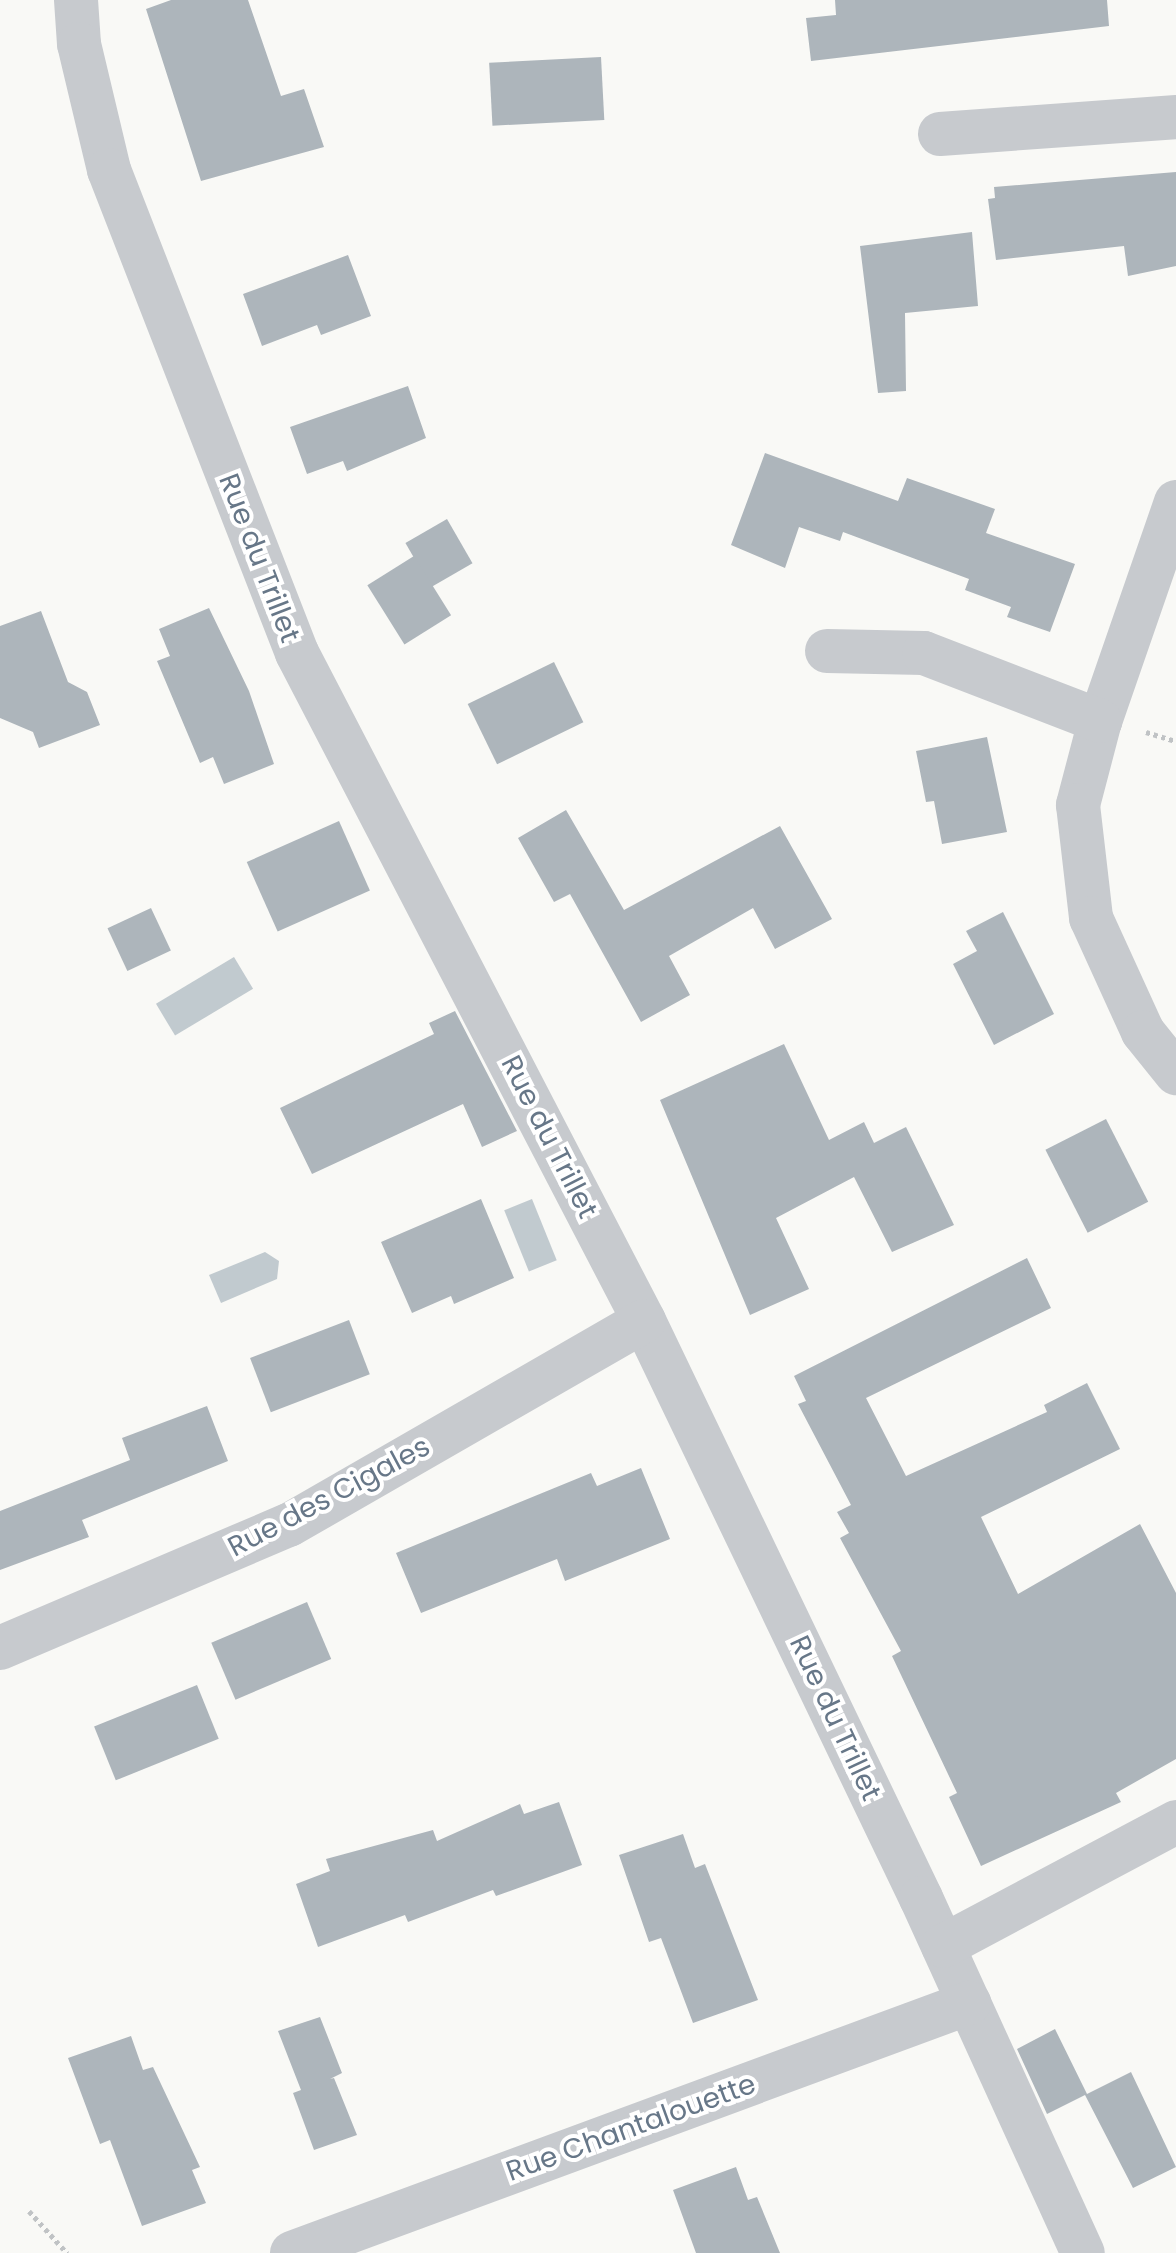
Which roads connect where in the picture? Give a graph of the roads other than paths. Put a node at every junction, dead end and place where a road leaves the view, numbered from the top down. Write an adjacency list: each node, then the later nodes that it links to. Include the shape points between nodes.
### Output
1 (76, 0): 8 (street, Rue du Trillet, via 79,44 109,170 297,653)
2 (1176, 117): 3 (street)
3 (940, 134)
4 (1176, 502): 6 (street)
5 (827, 651): 6 (street, via 924,653)
6 (1100, 721): 7 (street, via 1078,805 1091,918 1143,1032)
7 (1176, 1073)
8 (644, 1321): 9 (street, Rue des Cigales, via 289,1525); 11 (street, Rue du Trillet)
9 (0, 1648)
10 (1176, 1822): 11 (street)
11 (943, 1946): 12 (street, Rue du Trillet)
12 (969, 2003): 13 (street, Rue Chantalouette); 14 (street, Rue du Trillet)
13 (292, 2253)
14 (1083, 2253)

